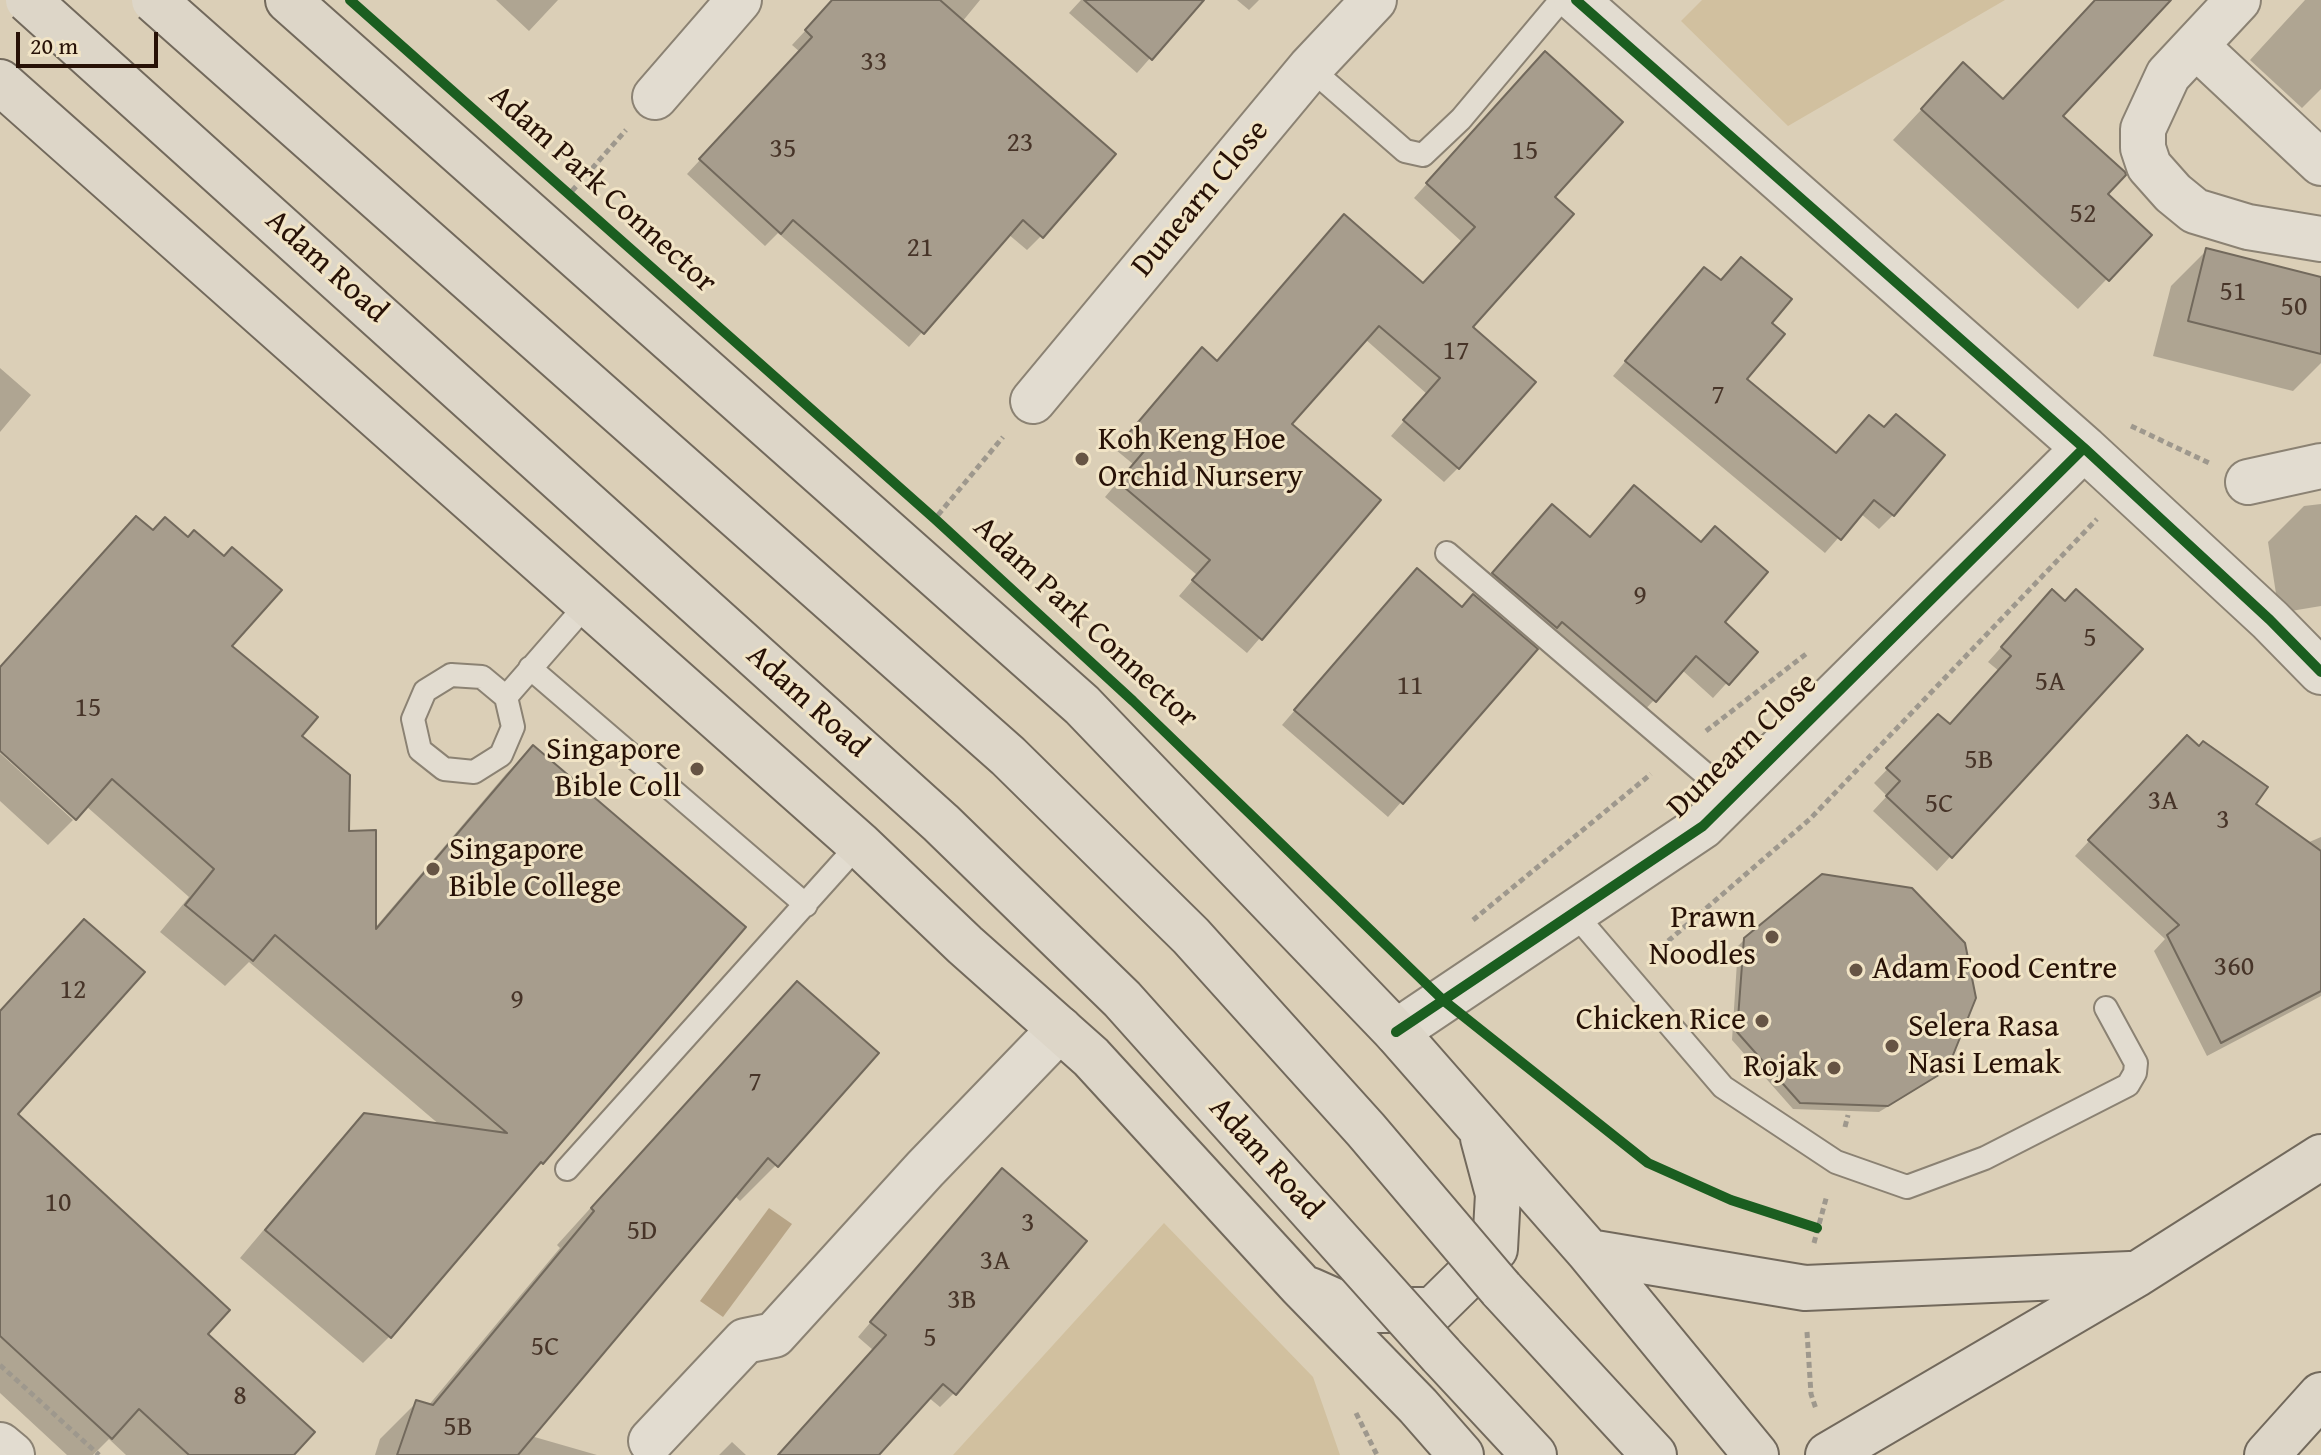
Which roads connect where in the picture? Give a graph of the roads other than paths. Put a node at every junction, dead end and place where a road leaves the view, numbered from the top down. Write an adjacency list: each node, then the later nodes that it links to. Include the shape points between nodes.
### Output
1 (28, 0): 45 (highway, Adam Road, bridge, via 952,834 1122,999)
2 (154, 0): 46 (highway, bridge, via 1008,756 1191,936)
3 (288, 0): 29 (highway, via 1082,705)
4 (739, 0): 12 (street)
5 (1374, 0): 10 (street, Dunearn Close)
6 (1561, 0): 10 (lane, via 1461,119 1423,155 1405,151)
7 (1576, 0): 16 (street)
8 (2238, 0): 9 (street)
9 (2196, 46): 13 (street); 14 (street, via 2168,75 2143,129 2149,166 2195,211 2248,227)
10 (1310, 68): 15 (street, Dunearn Close)
11 (0, 82): 20 (highway)
12 (655, 97)
13 (2321, 163)
14 (2321, 239)
15 (1033, 401)
16 (2084, 448): 22 (street); 24 (street, Dunearn Close)
17 (2321, 466): 18 (street)
18 (2248, 482)
19 (1447, 553): 24 (lane)
20 (588, 603): 21 (lane); 25 (highway)
21 (530, 668): 23 (lane); 26 (lane)
22 (2321, 672)
23 (506, 697): 23 (lane, via 513,727 501,755 488,764 474,772 444,769 420,750 413,719 425,691 451,675 482,677)
24 (1732, 797): 27 (street, Dunearn Close, via 1703,826)
25 (859, 844): 26 (lane); 30 (highway, via 965,945)
26 (806, 905): 33 (lane)
27 (1574, 913): 28 (lane, via 1723,1087 1836,1162 1907,1187 1985,1158 2128,1085 2136,1063); 29 (street, Dunearn Close)
28 (2106, 1008)
29 (1396, 1032): 31 (highway)
30 (1047, 1040): 36 (highway, via 1091,1057); 39 (street, via 774,1335 745,1341)
31 (1480, 1128): 34 (highway); 36 (highway, via 1498,1194 1495,1249 1433,1310 1355,1310)
32 (2321, 1157): 35 (highway)
33 (567, 1169)
34 (1589, 1252): 35 (highway, via 1805,1288); 47 (highway)
35 (2137, 1274): 41 (highway)
36 (1301, 1286): 38 (highway)
37 (2321, 1395): 48 (highway)
38 (1418, 1406): 43 (highway); 44 (highway)
39 (651, 1441)
40 (0, 1445): 42 (street)
41 (1829, 1454)
42 (12, 1455)
43 (1430, 1455)
44 (1461, 1455)
45 (1534, 1455)
46 (1654, 1455)
47 (1756, 1455)
48 (2267, 1455)

